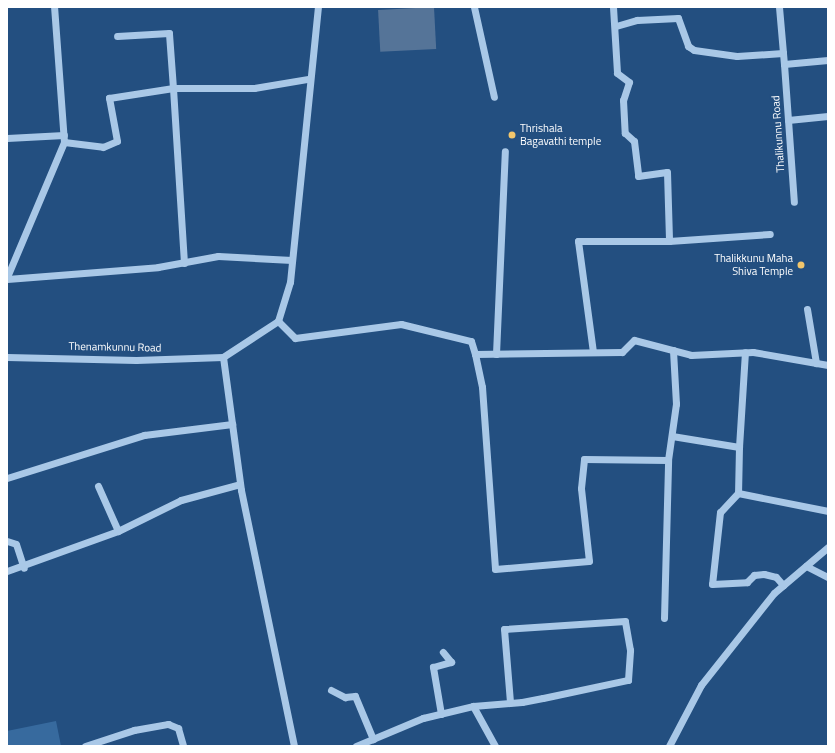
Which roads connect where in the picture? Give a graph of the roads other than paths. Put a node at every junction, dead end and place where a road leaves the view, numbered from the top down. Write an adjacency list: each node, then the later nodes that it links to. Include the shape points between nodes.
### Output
1 (54, 7): 17 (street)
2 (318, 7): 11 (street)
3 (474, 7): 13 (street)
4 (613, 7): 6 (street)
5 (780, 7): 8 (street, Thalikunnu Road)
6 (616, 26): 8 (street, via 637,20 678,18 688,46 694,50 737,56); 21 (street, via 617,73 629,82 623,100 625,133 634,141 638,176 667,172)
7 (117, 36): 12 (street, via 170,33)
8 (783, 53): 10 (street, Thalikunnu Road)
9 (828, 60): 10 (street)
10 (784, 64): 15 (street, Thalikunnu Road)
11 (308, 79): 12 (street, via 254,88); 22 (street)
12 (173, 88): 17 (street, via 109,98 117,141 103,147); 23 (street)
13 (494, 97)
14 (828, 116): 15 (street)
15 (788, 120): 19 (street, Thalikunnu Road)
16 (7, 138): 17 (street)
17 (64, 139): 24 (street)
18 (505, 151): 31 (street)
19 (794, 202)
20 (770, 234): 21 (street)
21 (669, 241): 28 (street, via 578,241)
22 (292, 260): 23 (street, via 218,256); 26 (street)
23 (184, 263): 24 (street)
24 (7, 278)
25 (807, 310): 34 (street)
26 (278, 322): 30 (street, via 295,338 401,324 471,341); 33 (street)
27 (673, 350): 28 (street, via 634,340 622,352); 29 (street, via 691,355); 37 (street, via 676,404)
28 (593, 352): 31 (street)
29 (745, 352): 34 (street); 38 (street)
30 (475, 354): 31 (street); 39 (street, via 482,387 496,569 589,561 581,488 584,458)
31 (496, 354)
32 (7, 357): 33 (street, Thenamkunnu Road, via 136,360)
33 (223, 357): 36 (street)
34 (816, 363): 35 (street)
35 (828, 365)
36 (232, 424): 40 (street, via 144,435); 41 (street)
37 (672, 436): 38 (street); 39 (street)
38 (739, 447): 43 (street)
39 (668, 460): 53 (street)
40 (7, 478)
41 (240, 484): 45 (street, via 181,500); 62 (street)
42 (98, 486): 45 (street)
43 (738, 493): 44 (street); 52 (street, via 720,512 712,584 747,582 754,575 764,574 776,577)
44 (828, 511)
45 (118, 531): 49 (street)
46 (7, 541): 49 (street, via 16,544)
47 (828, 547): 48 (street)
48 (806, 566): 51 (street); 52 (street)
49 (24, 568): 50 (street)
50 (7, 571)
51 (828, 577)
52 (783, 585): 65 (street, via 700,685)
53 (664, 618)
54 (443, 652): 58 (street, via 451,662 433,667)
55 (331, 690): 59 (street, via 345,697 355,696)
56 (510, 702): 56 (street, via 628,680 630,650 624,621 550,623 504,629); 57 (street)
57 (473, 706): 58 (street); 64 (street)
58 (442, 714): 59 (street, via 392,729)
59 (373, 739): 63 (street)
60 (85, 746): 61 (street, via 134,730 168,724 178,728)
61 (183, 746)
62 (294, 746)
63 (356, 746)
64 (495, 746)
65 (669, 746)

